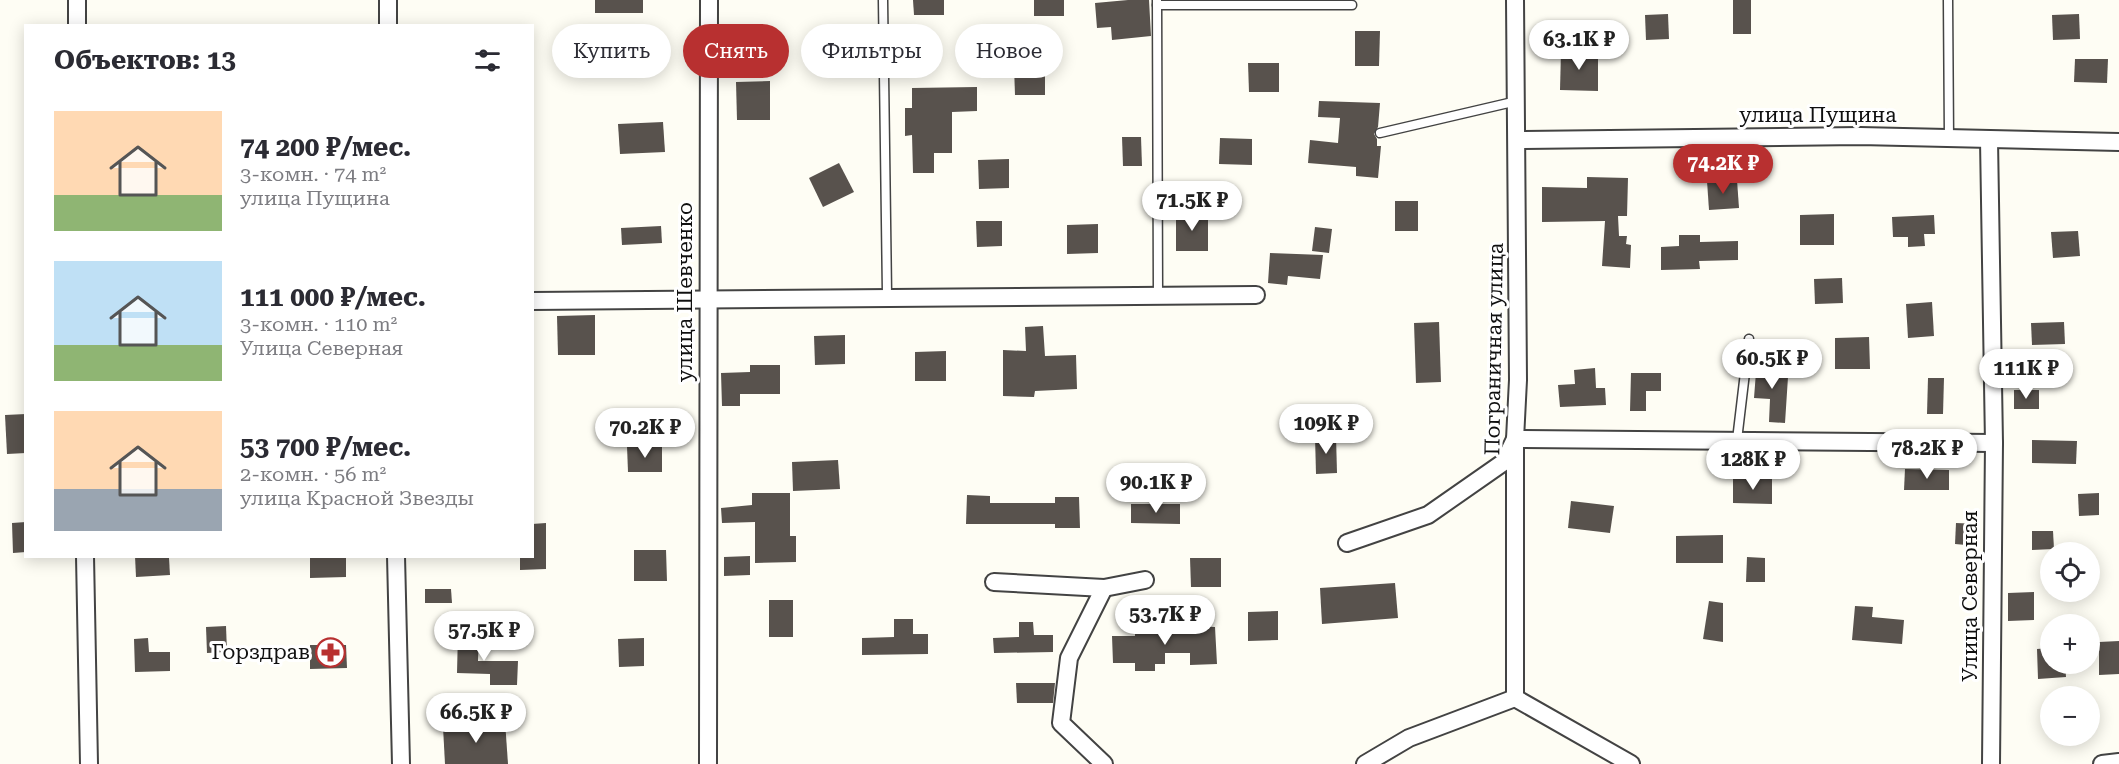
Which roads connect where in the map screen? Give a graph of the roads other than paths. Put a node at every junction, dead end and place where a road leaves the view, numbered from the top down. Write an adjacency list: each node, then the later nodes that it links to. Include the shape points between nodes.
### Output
1 (77, 0): 9 (street)
2 (388, 0): 10 (street)
3 (709, 0): 20 (street, улица Шевченко)
4 (883, 0): 17 (lane)
5 (1515, 0): 11 (street, Пограничная улица)
6 (1948, 0): 13 (lane)
7 (1157, 2): 8 (lane); 19 (lane)
8 (1352, 5)
9 (77, 24)
10 (388, 24)
11 (1517, 101): 12 (lane); 14 (street, Пограничная улица)
12 (1380, 134)
13 (1949, 138): 14 (street, улица Пущина, via 1860,135); 15 (street, улица Пущина)
14 (1518, 140): 23 (street, Пограничная улица)
15 (1989, 140): 16 (street, улица Пущина); 25 (street, Улица Северная)
16 (2119, 142)
17 (887, 294)
18 (1256, 295): 19 (street)
19 (1158, 296): 20 (street)
20 (707, 299): 21 (street); 36 (street, улица Шевченко)
21 (534, 301)
22 (1749, 339): 24 (lane)
23 (1515, 439): 24 (street); 26 (street, via 1504,462 1428,515); 32 (street, Пограничная улица)
24 (1737, 440): 25 (street)
25 (1994, 442): 40 (street, Улица Северная)
26 (1347, 543)
27 (86, 558): 34 (street)
28 (396, 558): 35 (street)
29 (1145, 580): 31 (street)
30 (994, 582): 31 (street)
31 (1104, 588): 37 (street, via 1069,658 1061,723)
32 (1515, 698): 38 (street, via 1409,738); 39 (street)
33 (2119, 762): 41 (street)
34 (88, 764)
35 (401, 764)
36 (708, 764)
37 (1104, 764)
38 (1365, 764)
39 (1631, 764)
40 (1991, 764)
41 (2102, 764)

